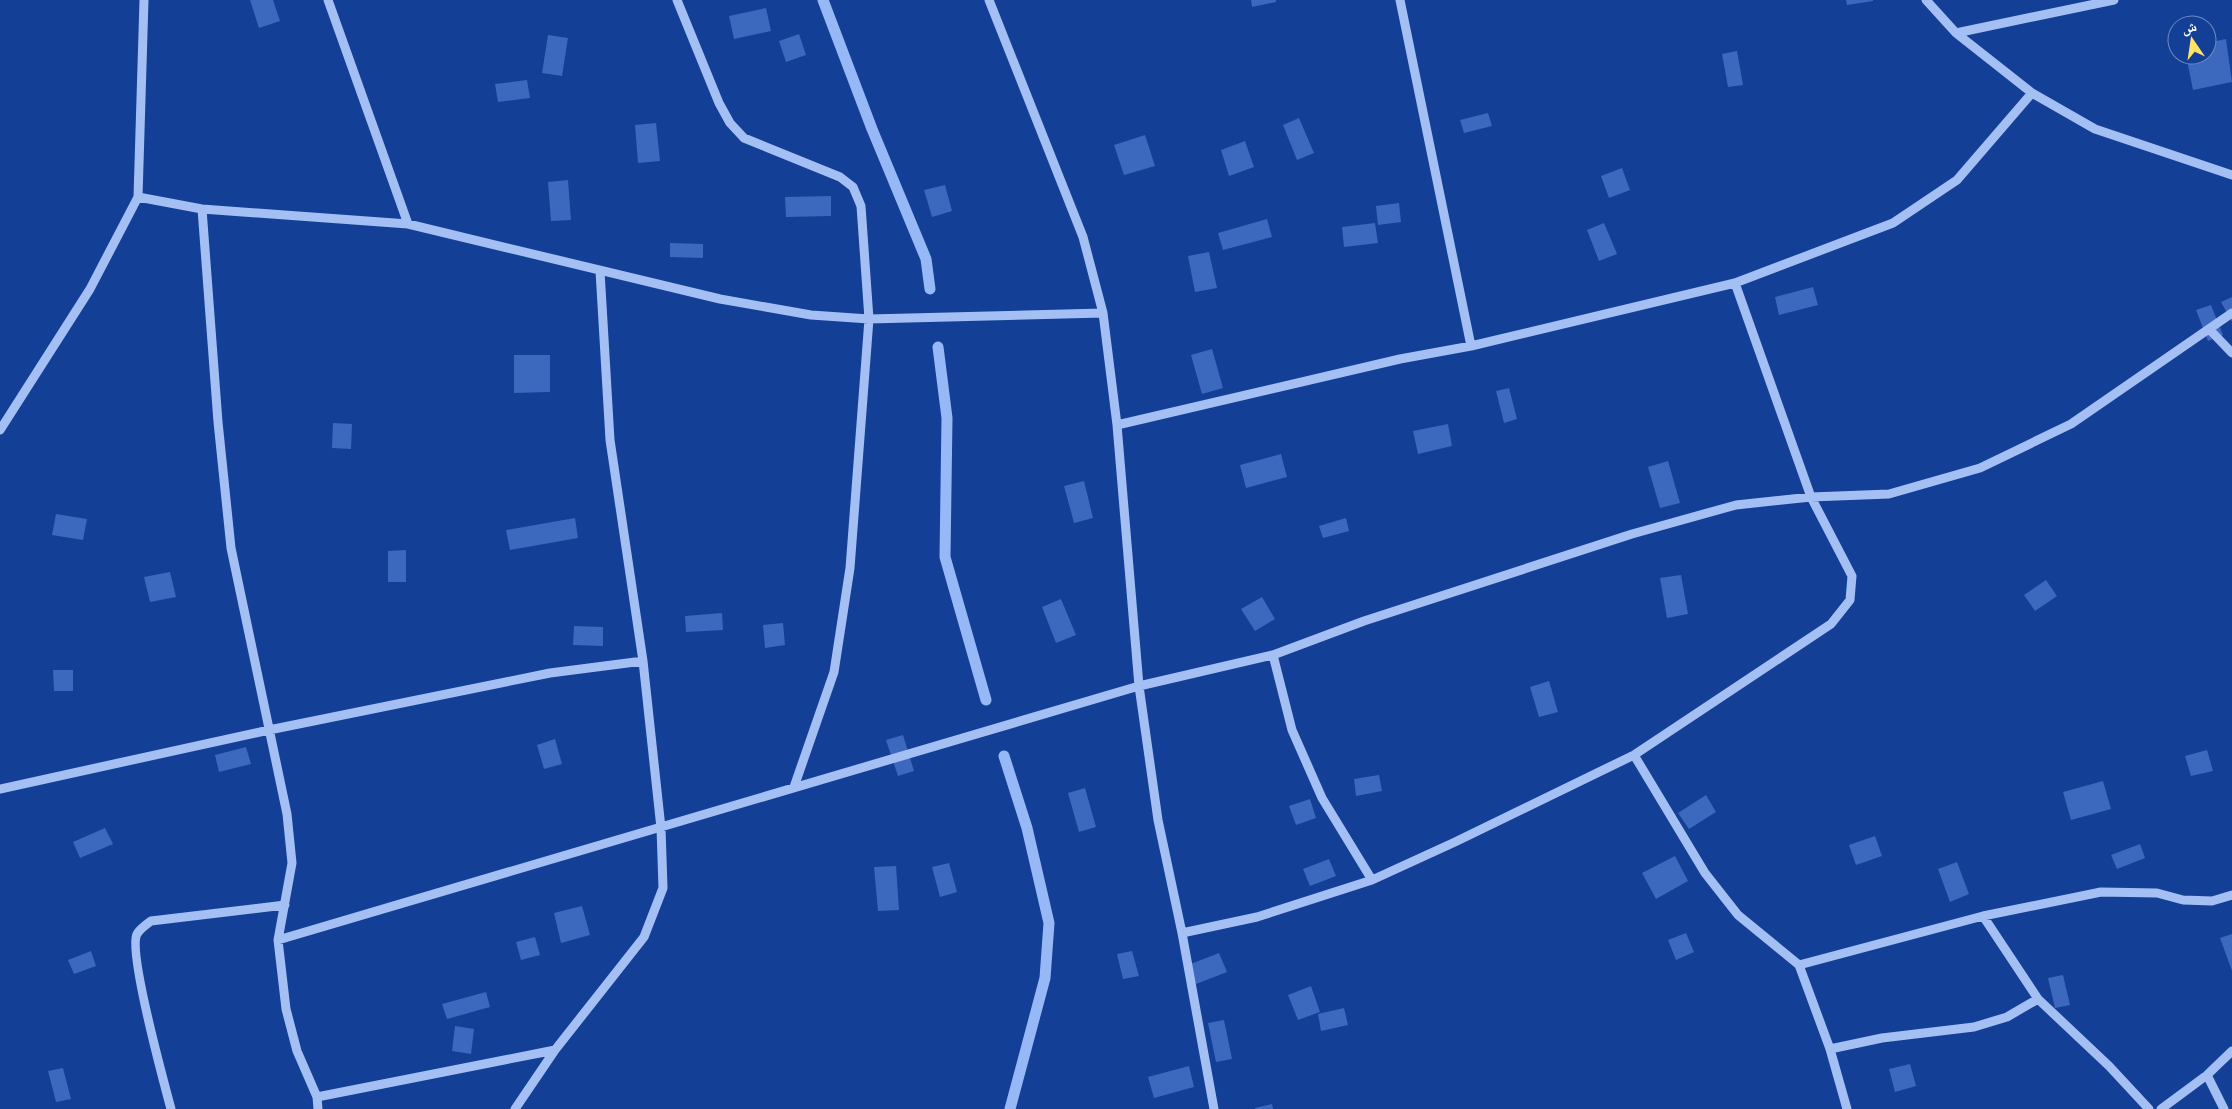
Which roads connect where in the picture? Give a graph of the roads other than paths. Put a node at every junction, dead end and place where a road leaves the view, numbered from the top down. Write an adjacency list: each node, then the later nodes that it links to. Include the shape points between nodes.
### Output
1 (144, 0): 11 (street)
2 (328, 0): 13 (street)
3 (676, 0): 18 (street, via 719,103 730,123 744,138 840,177 853,187 861,206)
4 (989, 0): 16 (street, via 1083,237)
5 (1400, 0): 20 (street)
6 (1926, 0): 8 (street)
7 (2114, 0): 8 (street)
8 (1956, 33): 9 (street)
9 (2032, 93): 10 (street, via 2095,129); 15 (street, via 1958,180 1893,223)
10 (2232, 175)
11 (138, 197): 12 (street); 23 (street, via 90,289)
12 (202, 209): 13 (street); 28 (street, via 231,548)
13 (408, 224): 14 (street)
14 (600, 271): 18 (street, via 720,299 810,315); 26 (street, via 610,440)
15 (1735, 283): 20 (street); 24 (street)
16 (1102, 313): 18 (street); 22 (street)
17 (2232, 313): 19 (street)
18 (869, 319): 30 (street, via 850,568 834,672)
19 (2209, 329): 21 (street); 24 (street, via 2071,424 1980,468 1889,494)
20 (1471, 346): 22 (street)
21 (2232, 353)
22 (1117, 425): 27 (street)
23 (0, 430)
24 (1810, 497): 25 (street, via 1736,506 1632,534 1364,621); 29 (street, via 1852,576 1850,600 1831,624)
25 (1273, 655): 27 (street); 33 (street, via 1292,730 1322,798)
26 (643, 661): 28 (street, via 550,673); 32 (street)
27 (1139, 686): 30 (street); 37 (street, via 1158,820)
28 (268, 730): 31 (street); 35 (street, via 287,814 292,863)
29 (1634, 755): 33 (street); 39 (street, via 1705,873 1738,915)
30 (794, 787): 32 (street)
31 (0, 789)
32 (661, 828): 38 (street); 42 (street, via 663,888 644,937)
33 (1372, 880): 37 (street, via 1257,917)
34 (2232, 895): 36 (street, via 2212,901 2183,900 2157,893 2101,892)
35 (285, 905): 38 (street); 47 (street, via 151,921 137,933 135,948 144,999)
36 (1983, 916): 39 (street); 40 (street)
37 (1182, 932): 50 (street)
38 (278, 940): 45 (street, via 286,1010 297,1051)
39 (1799, 965): 41 (street)
40 (2038, 999): 41 (street, via 2007,1017 1974,1027 1882,1038); 51 (street)
41 (1830, 1049): 46 (street)
42 (555, 1050): 45 (street); 49 (street)
43 (2232, 1051): 44 (street)
44 (2207, 1075): 52 (street); 53 (street)
45 (317, 1097): 48 (street)
46 (1845, 1108)
47 (171, 1109)
48 (318, 1109)
49 (515, 1109)
50 (1214, 1109)
51 (2150, 1109)
52 (2162, 1109)
53 (2224, 1109)

